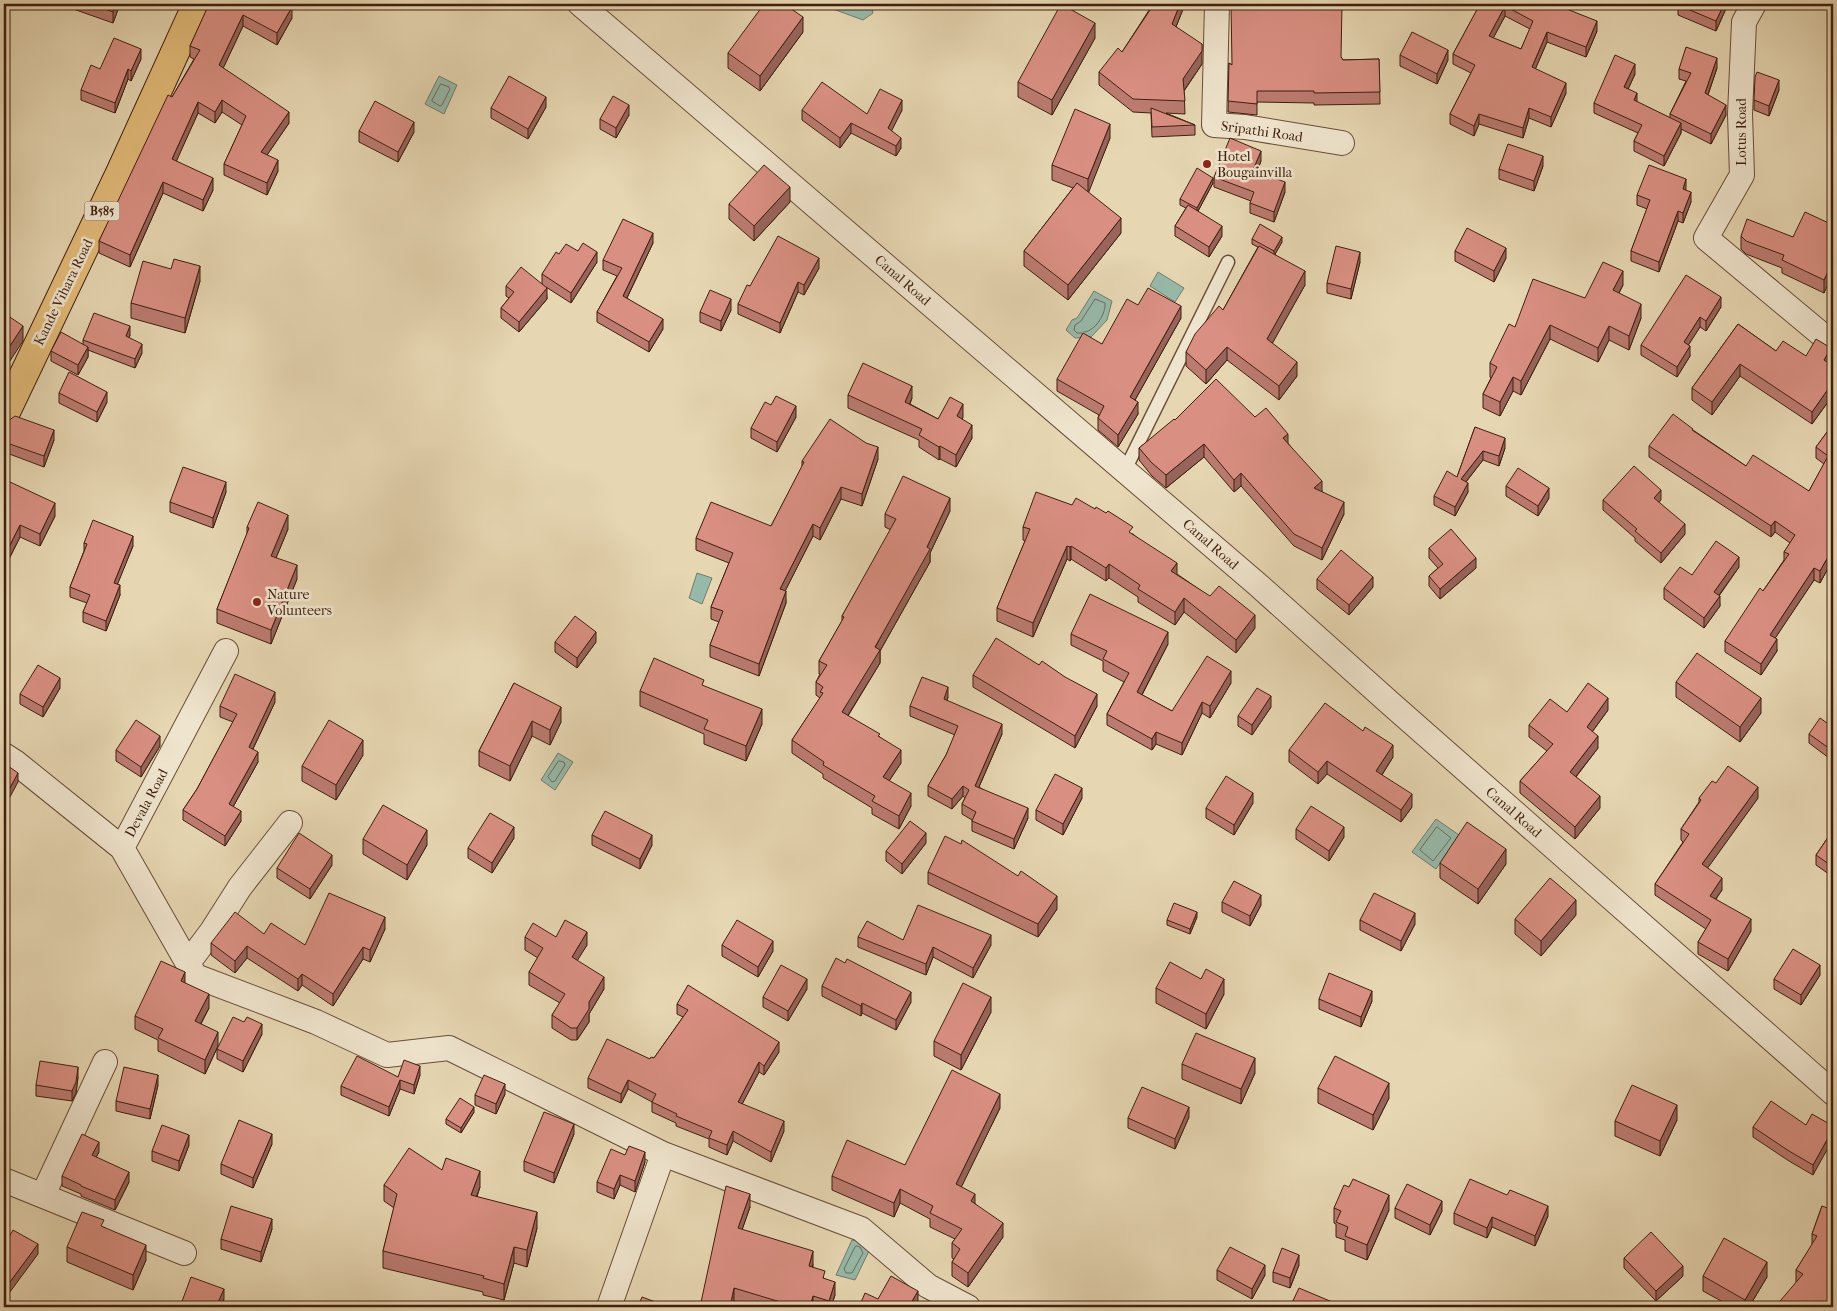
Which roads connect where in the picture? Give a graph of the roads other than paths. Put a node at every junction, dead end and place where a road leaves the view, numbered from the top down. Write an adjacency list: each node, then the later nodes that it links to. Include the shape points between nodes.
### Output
1 (196, 4): 8 (main road, Kande Vihara Road / B585)
2 (580, 4): 9 (street, Canal Road)
3 (1217, 4): 5 (street, Sripathi Road, via 1214,125 1245,126)
4 (1754, 4): 7 (street, Lotus Road, via 1744,22 1740,114 1742,175 1706,238)
5 (1342, 143)
6 (1228, 262): 9 (lane)
7 (1833, 344)
8 (4, 416)
9 (1125, 470): 16 (street, Canal Road)
10 (226, 651): 13 (street, Devala Road)
11 (10, 758): 13 (street, Devala Road)
12 (290, 823): 14 (street, via 240,887)
13 (122, 848): 14 (street)
14 (188, 963): 17 (street, via 196,976 316,1022 387,1055 449,1048)
15 (105, 1062): 19 (street)
16 (1833, 1093)
17 (663, 1154): 21 (street); 22 (street, via 861,1229 928,1286)
18 (4, 1180): 19 (street)
19 (43, 1195): 20 (street)
20 (184, 1253)
21 (609, 1307)
22 (968, 1307)

